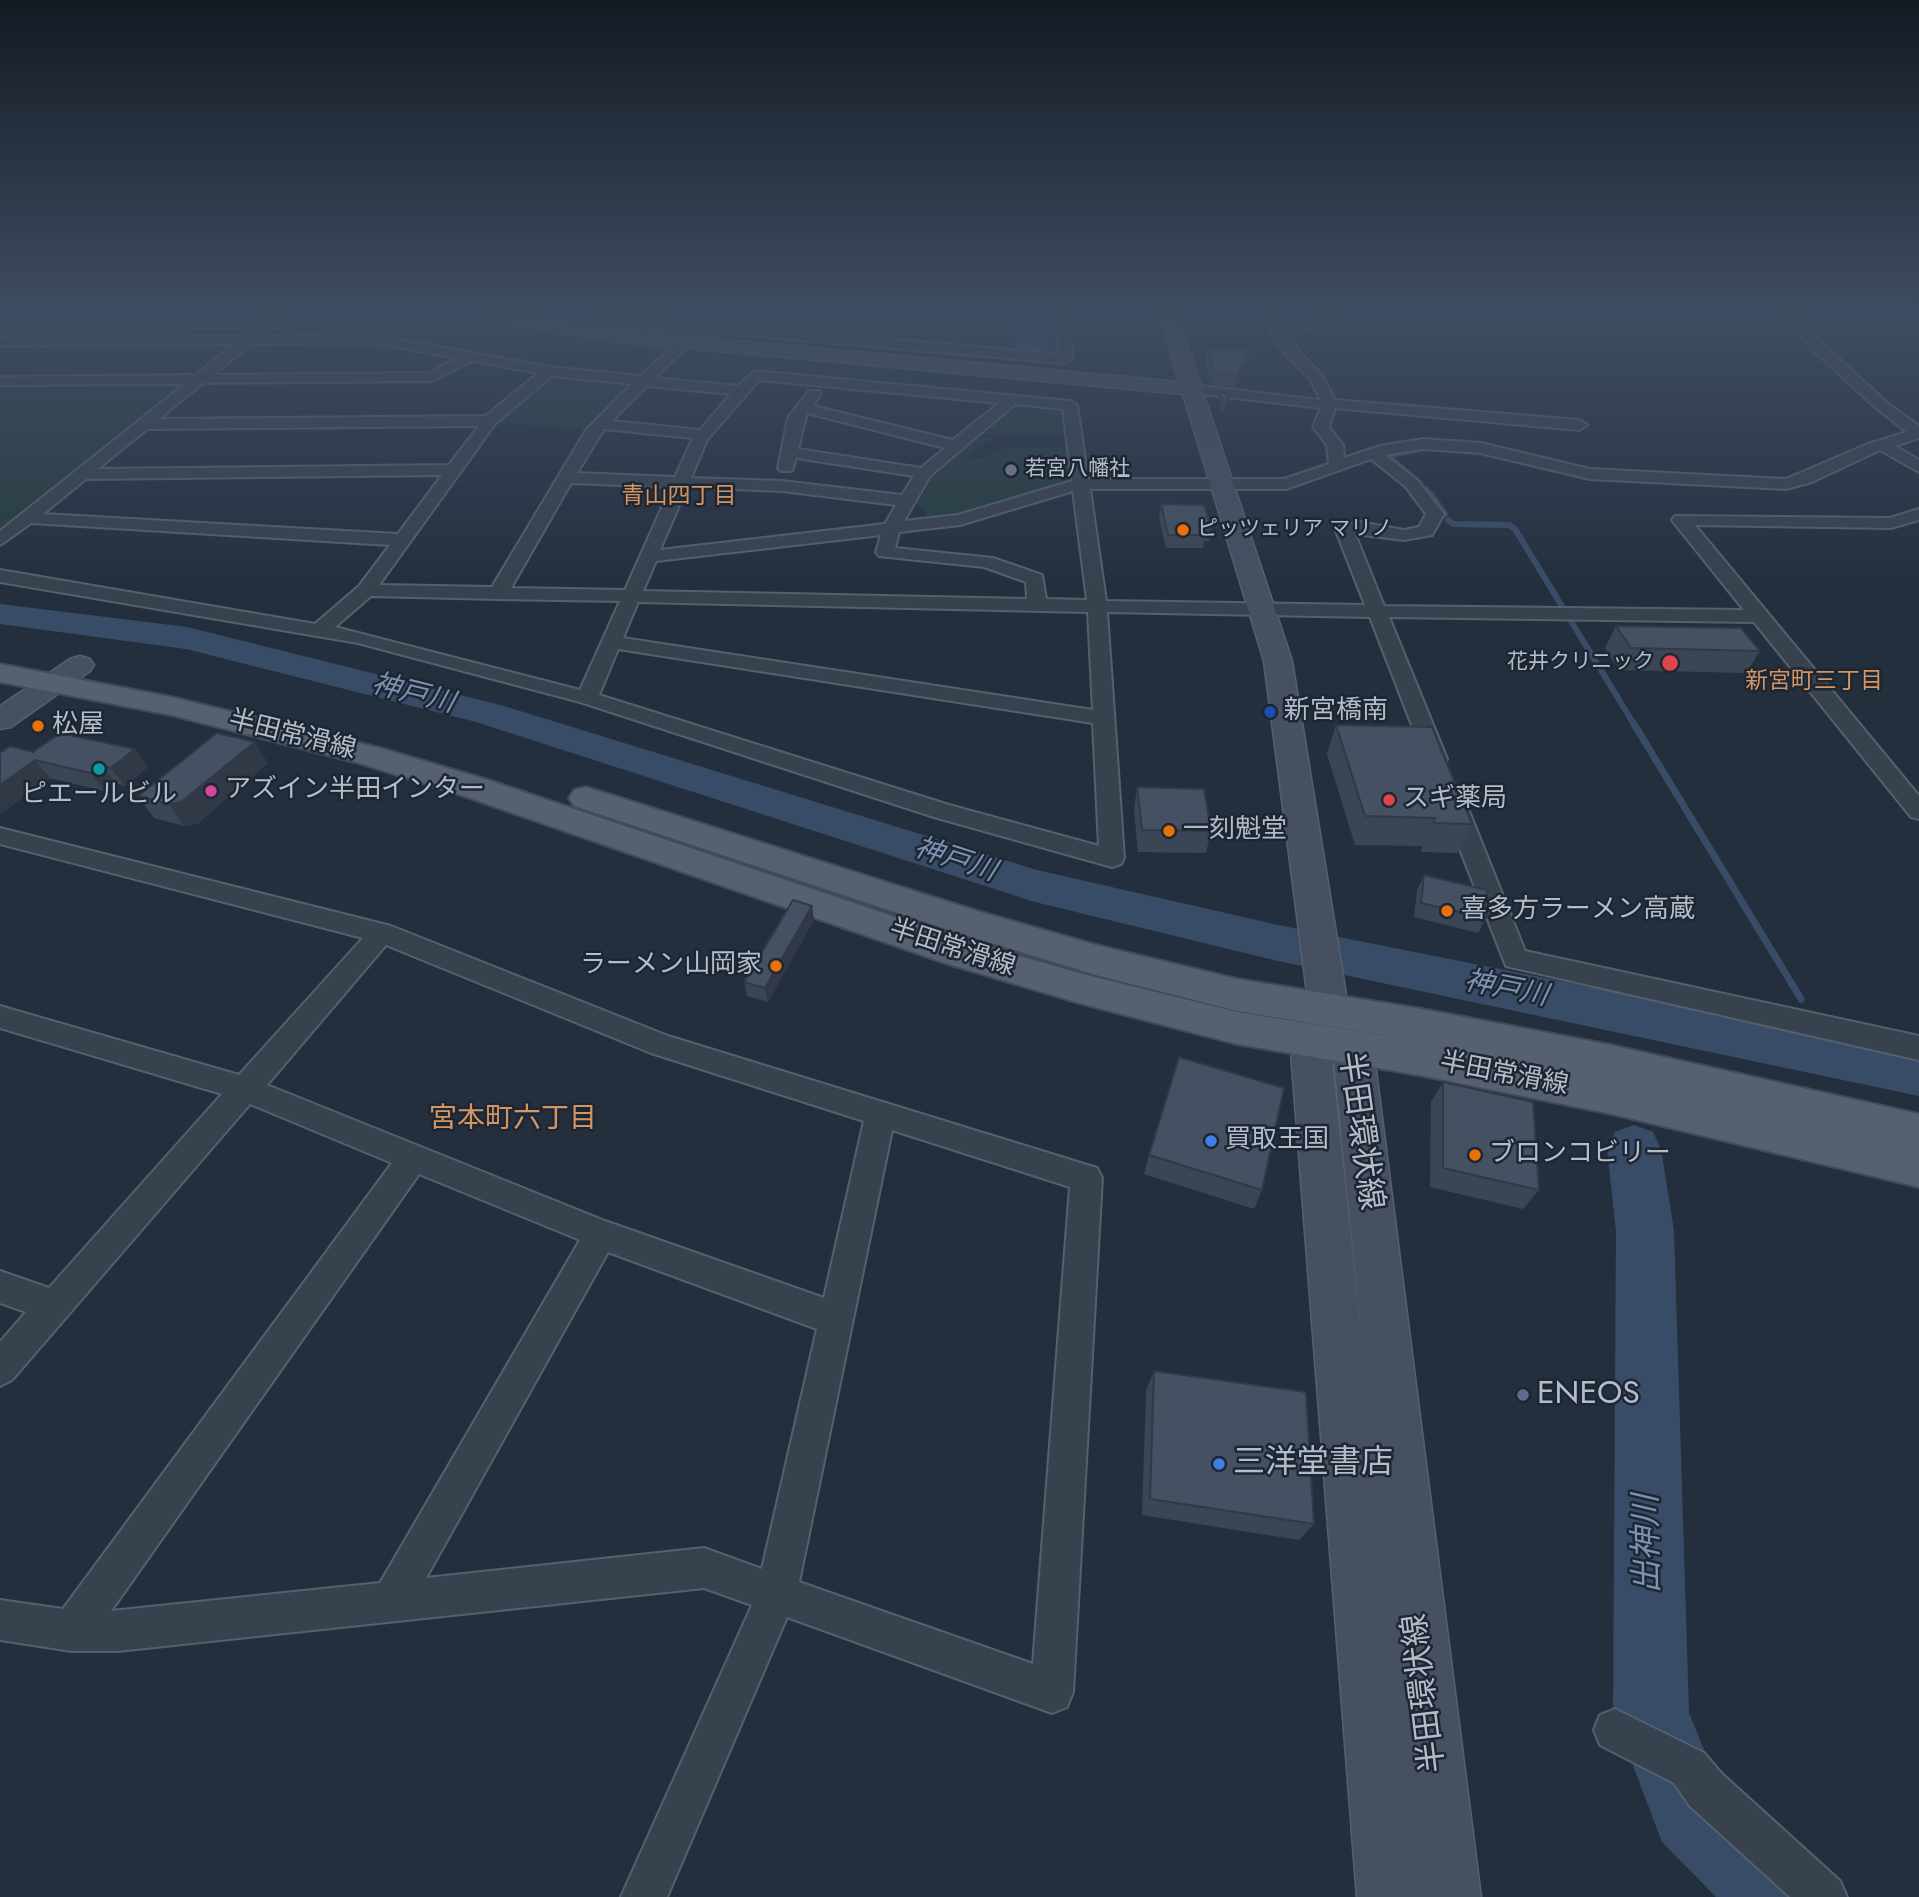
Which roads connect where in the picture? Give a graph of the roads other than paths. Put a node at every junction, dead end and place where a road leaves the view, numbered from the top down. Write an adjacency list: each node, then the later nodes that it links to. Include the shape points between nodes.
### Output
1 (1329, 405): 22 (street, via 1321,427 1335,445)
2 (165, 406): 14 (street)
3 (509, 406): 13 (street)
4 (618, 406): 15 (street)
5 (729, 406): 17 (street)
6 (805, 406): 12 (street)
7 (1005, 406): 19 (street)
8 (1070, 406): 29 (street)
9 (1197, 406): 30 (street)
10 (1336, 406): 16 (street)
11 (1882, 406): 18 (street, via 1919,433)
12 (803, 408): 19 (street); 20 (street, via 796,418)
13 (491, 421): 14 (street); 24 (street)
14 (142, 424): 26 (street)
15 (600, 424): 17 (street); 27 (street)
16 (1578, 425)
17 (704, 435): 28 (street)
18 (1883, 445): 21 (street, via 1798,482 1772,485 1574,472 1452,444 1409,445); 23 (street)
19 (957, 446): 25 (street)
20 (789, 452): 25 (street); 31 (street)
21 (1374, 454): 22 (street); 46 (street, via 1412,484 1435,514 1426,531 1404,535 1359,527 1345,531)
22 (1337, 466): 30 (street, via 1286,484)
23 (1919, 467)
24 (454, 470): 26 (street); 37 (street)
25 (924, 473): 32 (street)
26 (82, 474): 34 (street)
27 (566, 478): 28 (street); 41 (street)
28 (681, 482): 31 (street); 38 (street)
29 (1079, 484): 30 (street); 35 (street, via 960,520); 44 (street)
30 (1222, 484): 45 (street)
31 (782, 486): 32 (street)
32 (906, 501): 35 (street)
33 (1919, 514): 47 (street, via 1891,523 1681,520)
34 (27, 518): 36 (street); 37 (street)
35 (891, 528): 38 (street); 43 (street, via 885,552 987,562 1035,579)
36 (0, 540)
37 (403, 540): 40 (street)
38 (648, 557): 42 (street)
39 (0, 576): 48 (street)
40 (366, 590): 41 (street); 48 (street)
41 (498, 593): 42 (street)
42 (631, 596): 43 (street); 49 (street)
43 (1037, 604): 44 (street)
44 (1097, 606): 45 (street); 54 (street)
45 (1264, 610): 46 (street); 60 (street, via 1278,661)
46 (1376, 610): 47 (street); 61 (street, via 1516,959)
47 (1759, 616): 56 (street)
48 (320, 629): 53 (street)
49 (611, 642): 53 (street); 54 (street)
50 (0, 650): 52 (main road, 半田常滑線)
51 (0, 673): 52 (main road, 半田常滑線)
52 (68, 674): 55 (street); 60 (main road, 半田常滑線, via 476,788 962,954 1224,1025)
53 (587, 698): 54 (street, via 942,811 1112,858)
54 (1103, 718)
55 (0, 720)
56 (1919, 811)
57 (4, 841): 58 (street)
58 (382, 933): 62 (street); 63 (street, via 662,1045)
59 (0, 1017): 62 (street)
60 (1329, 1017): 64 (main road, 半田常滑線, via 1606,1061); 66 (main road, 半田常滑線, via 1612,1096); 79 (street, 半田環状線); 80 (street, 半田環状線)
61 (1919, 1048)
62 (245, 1089): 65 (street); 69 (street)
63 (880, 1115): 70 (street); 72 (street, via 1086,1178 1052,1692)
64 (1919, 1133)
65 (414, 1157): 67 (street); 75 (street)
66 (1919, 1167)
67 (601, 1234): 70 (street); 73 (street)
68 (0, 1287): 69 (street)
69 (54, 1306): 71 (street)
70 (838, 1320): 72 (street)
71 (0, 1368)
72 (776, 1596): 73 (street, via 704,1568); 78 (street)
73 (392, 1600): 75 (street, via 118,1631)
74 (0, 1620): 75 (street)
75 (72, 1631)
76 (1615, 1730): 77 (street)
77 (1689, 1768): 81 (street, via 1706,1790)
78 (644, 1897)
79 (1389, 1897)
80 (1449, 1897)
81 (1824, 1897)

